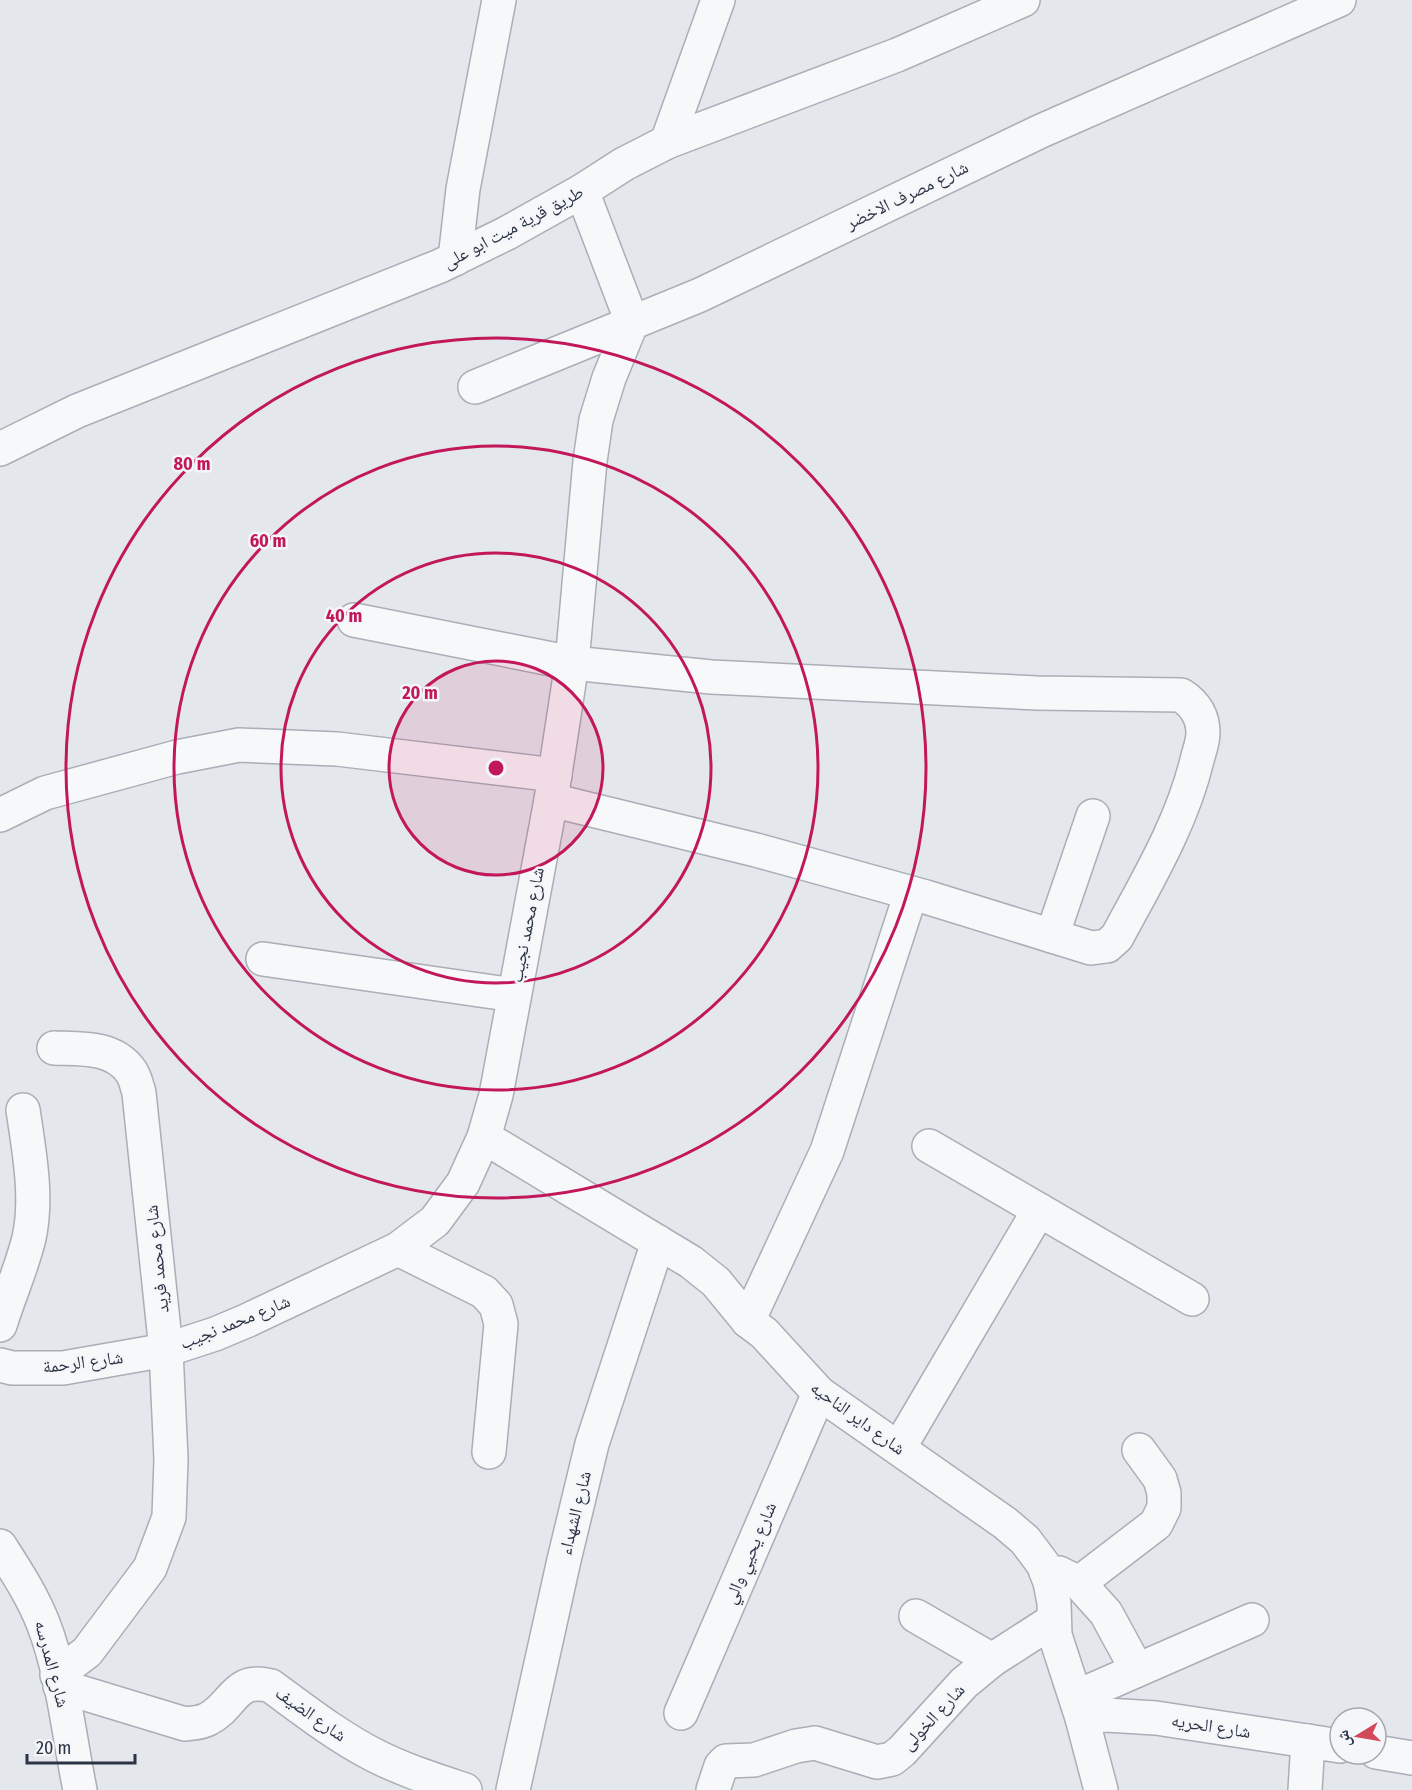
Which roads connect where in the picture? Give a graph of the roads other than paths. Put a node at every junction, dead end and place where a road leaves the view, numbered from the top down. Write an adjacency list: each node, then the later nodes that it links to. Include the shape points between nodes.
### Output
1 (499, 0): 7 (street, via 463,189)
2 (718, 0): 5 (street)
3 (1023, 0): 5 (street, طريق قرية ميت ابو على, via 897,55)
4 (1339, 0): 8 (street, شارع مصرف الاخضر, via 1041,131 700,296)
5 (667, 142): 6 (street, طريق قرية ميت ابو على)
6 (582, 191): 7 (street, طريق قرية ميت ابو على); 8 (street)
7 (454, 259): 10 (street, طريق قرية ميت ابو على, via 77,411)
8 (632, 322): 9 (street, شارع مصرف الاخضر); 12 (street, شارع محمد نجيب, via 596,420)
9 (475, 387)
10 (0, 449)
11 (354, 620): 12 (street)
12 (572, 663): 13 (street, شارع محمد نجيب); 17 (street, via 711,677 1037,693 1181,695 1194,704 1203,734 1182,809 1145,885 1117,937 1107,946 1091,948)
13 (553, 788): 14 (street, via 337,748 239,745 177,756 45,793); 16 (street); 19 (street, شارع محمد نجيب)
14 (0, 815)
15 (1093, 816): 17 (street)
16 (911, 893): 17 (street); 28 (street, via 827,1151)
17 (1052, 936)
18 (263, 959): 19 (street)
19 (514, 994): 22 (street, شارع محمد نجيب, via 496,1095)
20 (54, 1048): 30 (street, شارع محمد فريد, via 99,1051 118,1058 132,1072 139,1093)
21 (23, 1110): 29 (street, via 32,1196 29,1236)
22 (484, 1137): 25 (street, شارع داير الناحيه); 26 (street, شارع محمد نجيب, via 463,1183 435,1221)
23 (929, 1146): 24 (street)
24 (1039, 1210): 27 (street); 33 (street)
25 (658, 1242): 28 (street, شارع داير الناحيه, via 716,1281); 53 (street, شارع الشهداء, via 592,1444)
26 (398, 1249): 30 (street, شارع محمد نجيب, via 246,1322); 35 (street, via 484,1293 496,1305 501,1324)
27 (1192, 1299)
28 (748, 1321): 32 (street, شارع داير الناحيه)
29 (0, 1325)
30 (166, 1350): 31 (street, شارع الرحمة, via 63,1368); 44 (street, شارع محمد فريد, via 171,1459 169,1517 150,1568 87,1652)
31 (0, 1365)
32 (819, 1393): 33 (street, شارع داير الناحيه); 46 (street, شارع يحيي والي)
33 (899, 1448): 37 (street, شارع داير الناحيه, via 1005,1523 1025,1540)
34 (1139, 1450): 38 (street, via 1160,1479 1164,1508 1156,1524)
35 (489, 1452)
36 (0, 1546): 44 (street, شارع المدرسه, via 30,1594 43,1624)
37 (1043, 1564): 38 (street); 40 (street, شارع داير الناحيه, via 1050,1582)
38 (1078, 1583): 43 (street, via 1106,1613)
39 (916, 1616): 42 (street)
40 (1054, 1620): 42 (street, شارع الخولى); 45 (street, شارع داير الناحيه, via 1055,1635)
41 (1252, 1620): 43 (street)
42 (992, 1660): 54 (street, شارع الخولى, via 964,1683 892,1759 877,1762 815,1743 805,1744 754,1760 726,1761)
43 (1137, 1670): 45 (street)
44 (58, 1680): 51 (street, شارع المدرسه); 52 (street, شارع الضيف, via 185,1724 209,1719 239,1690 260,1683 271,1686 375,1756)
45 (1079, 1708): 47 (street, شارع الحريه, via 1106,1715 1156,1718); 55 (street, شارع داير الناحيه)
46 (681, 1713)
47 (1308, 1741): 48 (street, شارع الحريه); 56 (street)
48 (1328, 1744)
49 (1388, 1754): 50 (street)
50 (1412, 1758)
51 (80, 1790)
52 (465, 1790)
53 (513, 1790)
54 (713, 1790)
55 (1101, 1790)
56 (1305, 1790)

